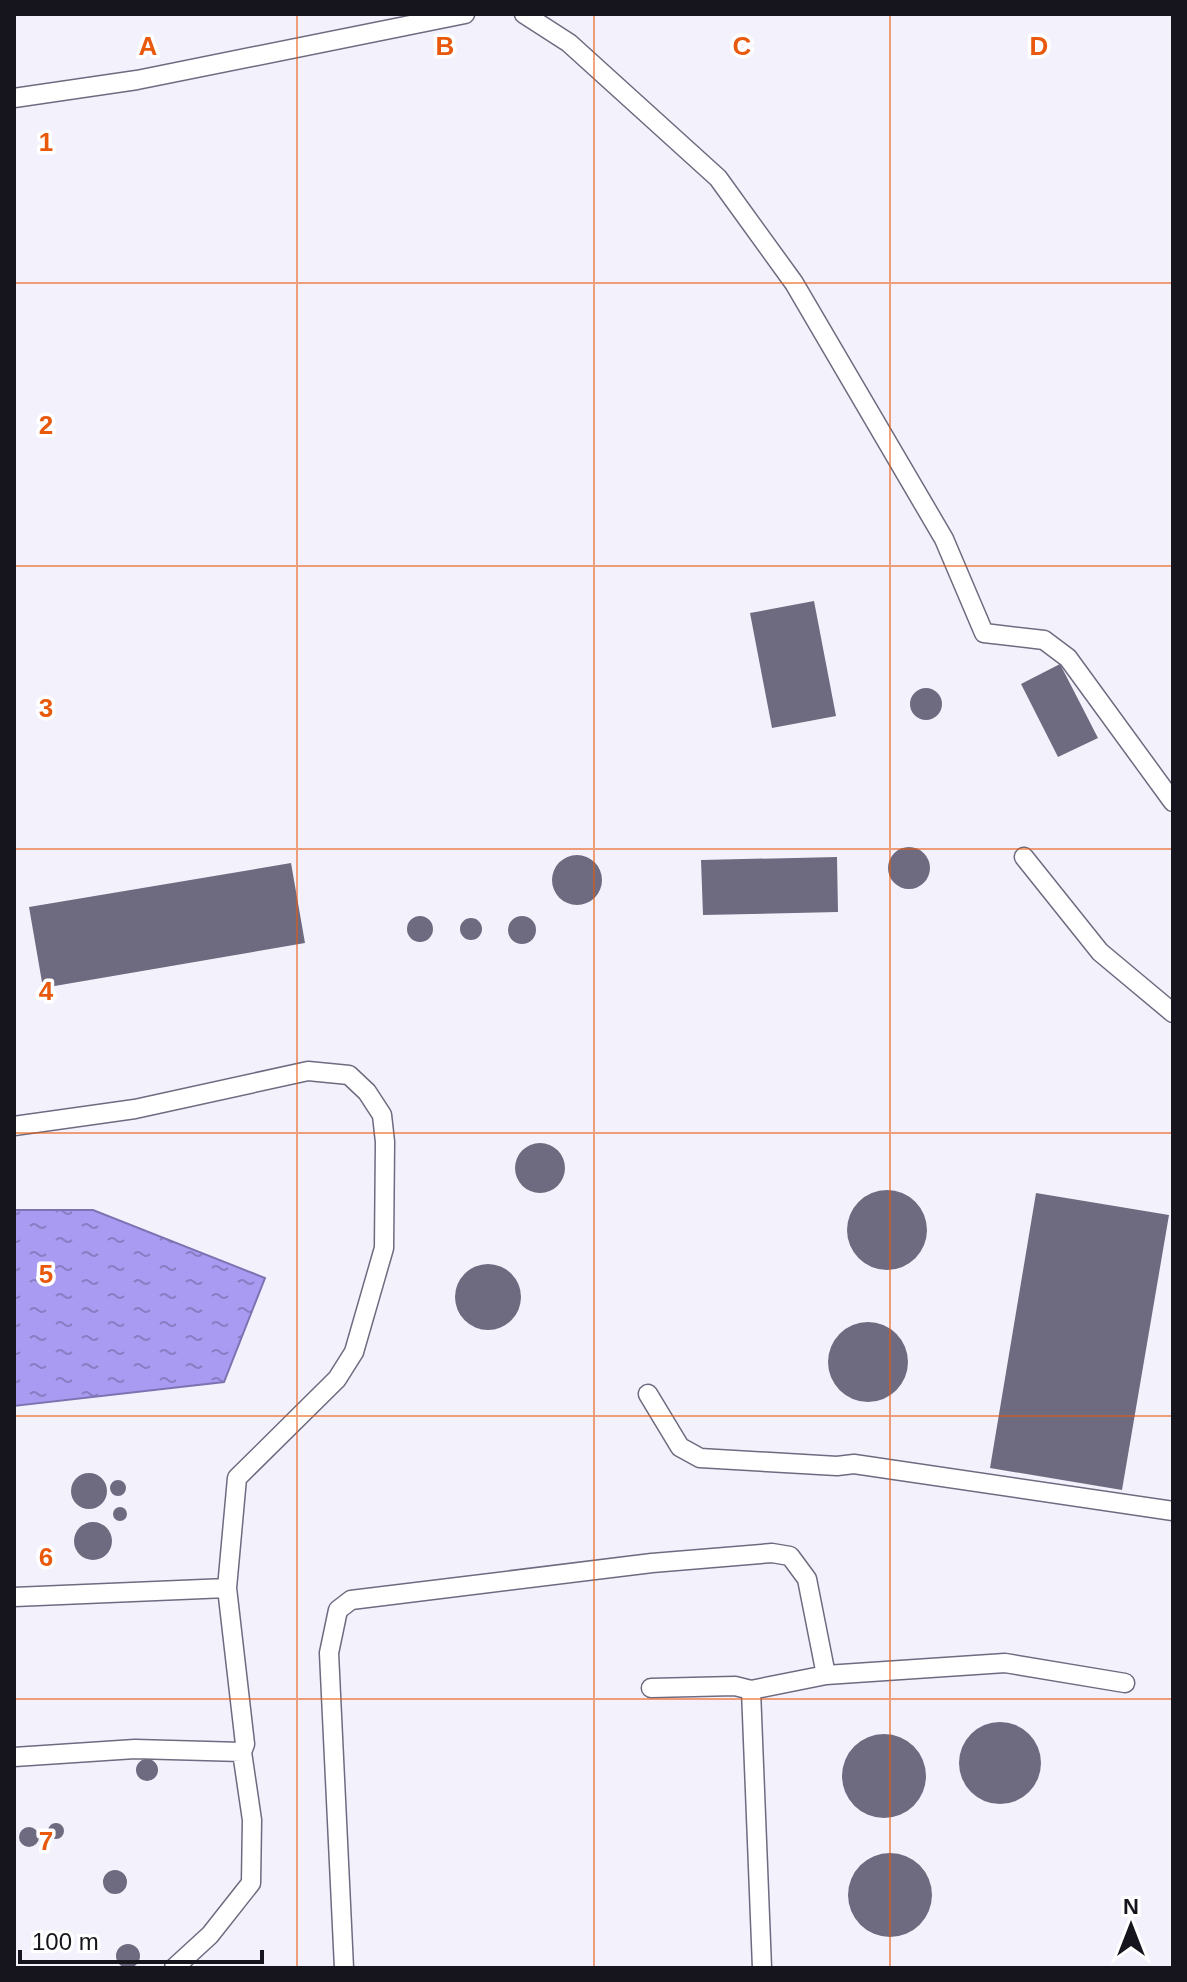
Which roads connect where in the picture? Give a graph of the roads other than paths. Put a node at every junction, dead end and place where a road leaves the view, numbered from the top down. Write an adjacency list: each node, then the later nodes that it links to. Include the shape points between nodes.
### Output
1 (465, 14): 3 (street, via 137,80)
2 (524, 14): 4 (street, via 590,60 718,178 794,283 936,525 984,633 1044,640 1068,658)
3 (14, 98)
4 (1173, 802)
5 (1024, 857): 6 (street, via 1100,952)
6 (1173, 1013)
7 (14, 1126): 10 (street, via 135,1109 308,1071 349,1075 382,1115 384,1248 354,1352 337,1379 237,1478)
8 (648, 1394): 9 (street, via 680,1447 700,1458 854,1464)
9 (1173, 1511)
10 (227, 1588): 11 (street); 16 (street)
11 (14, 1597)
12 (826, 1675): 13 (street, via 1005,1663); 15 (street); 19 (street, via 807,1579 790,1556 772,1553 351,1600 338,1610 329,1653)
13 (1125, 1683)
14 (651, 1688): 15 (street)
15 (751, 1690): 20 (street)
16 (242, 1752): 17 (street, via 135,1749); 18 (street, via 252,1820 251,1883 210,1935)
17 (14, 1757)
18 (174, 1968)
19 (344, 1968)
20 (762, 1968)

